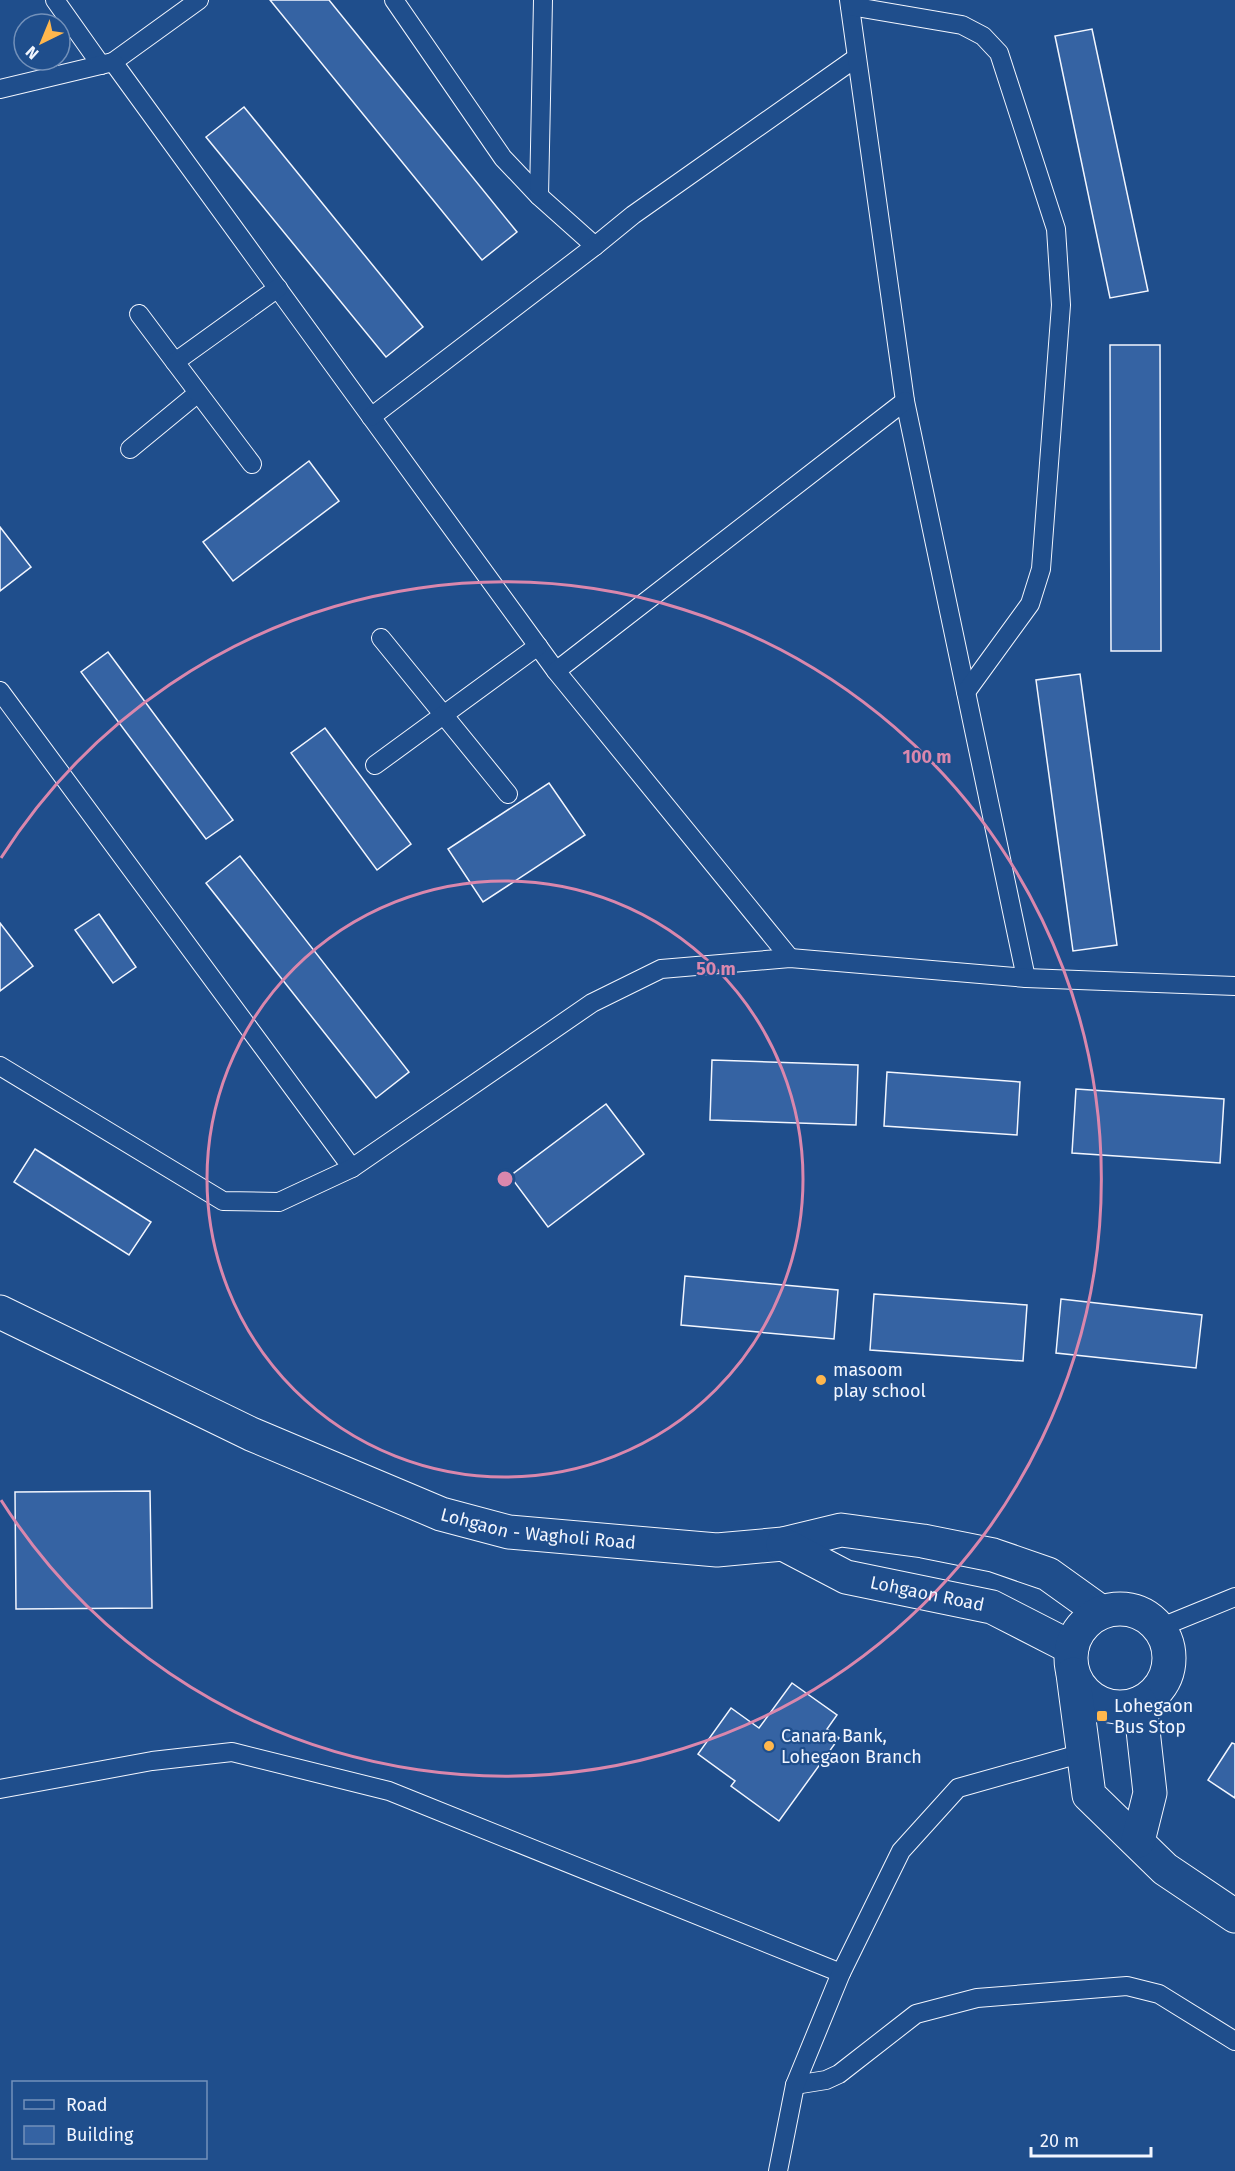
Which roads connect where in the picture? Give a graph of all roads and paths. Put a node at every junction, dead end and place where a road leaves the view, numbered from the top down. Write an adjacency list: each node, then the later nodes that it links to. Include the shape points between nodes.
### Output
1 (55, 0): 7 (lane)
2 (199, 0): 7 (lane)
3 (394, 0): 9 (lane, via 503,158)
4 (543, 0): 9 (lane)
5 (850, 3): 6 (lane); 23 (lane, via 962,25 983,36 999,53 1056,229 1061,305 1041,569 1030,604)
6 (856, 58): 10 (lane); 15 (lane)
7 (107, 64): 8 (lane); 11 (lane)
8 (0, 89)
9 (539, 196): 10 (lane)
10 (595, 246): 16 (lane)
11 (278, 288): 13 (lane); 16 (lane)
12 (139, 314): 13 (lane)
13 (175, 362): 14 (lane)
14 (198, 393): 17 (lane); 18 (lane)
15 (905, 401): 21 (lane); 23 (lane)
16 (371, 417): 20 (lane)
17 (130, 449)
18 (252, 464)
19 (381, 638): 24 (lane)
20 (538, 646): 21 (lane); 24 (lane)
21 (556, 670): 27 (lane)
22 (0, 691): 31 (lane)
23 (966, 692): 28 (lane)
24 (445, 713): 25 (lane); 26 (lane)
25 (375, 765)
26 (508, 794)
27 (790, 958): 28 (lane); 31 (lane, via 661,969 592,1004)
28 (1026, 978): 29 (lane)
29 (1235, 986)
30 (0, 1066): 31 (lane, via 223,1202 279,1202)
31 (352, 1168)
32 (0, 1311): 33 (main road, Lohgaon - Wagholi Road, via 251,1434 441,1514 509,1532 566,1539 717,1550)
33 (783, 1544): 35 (main road, Lohgaon - Wagholi Road, via 841,1530 993,1555 1048,1574); 37 (main road, Lohgaon Road, via 846,1577 992,1607)
34 (1235, 1597): 36 (lane)
35 (1101, 1612): 36 (main road, via 1133,1610); 37 (main road, via 1087,1620 1077,1633)
36 (1160, 1628): 38 (main road, via 1166,1641 1168,1670 1162,1684)
37 (1073, 1661): 38 (main road, via 1081,1688 1101,1702 1125,1707); 39 (main road)
38 (1140, 1703): 41 (main road, via 1150,1792)
39 (1083, 1753): 41 (main road, via 1089,1795); 43 (lane, via 958,1788 901,1851)
40 (0, 1789): 43 (lane, via 152,1761 232,1752 389,1791)
41 (1138, 1841): 42 (main road, via 1165,1869)
42 (1235, 1916)
43 (841, 1973): 45 (lane)
44 (1235, 2042): 45 (lane, via 1159,1994 1126,1986 977,1998 916,2013 839,2074)
45 (795, 2085): 46 (lane)
46 (778, 2171)

